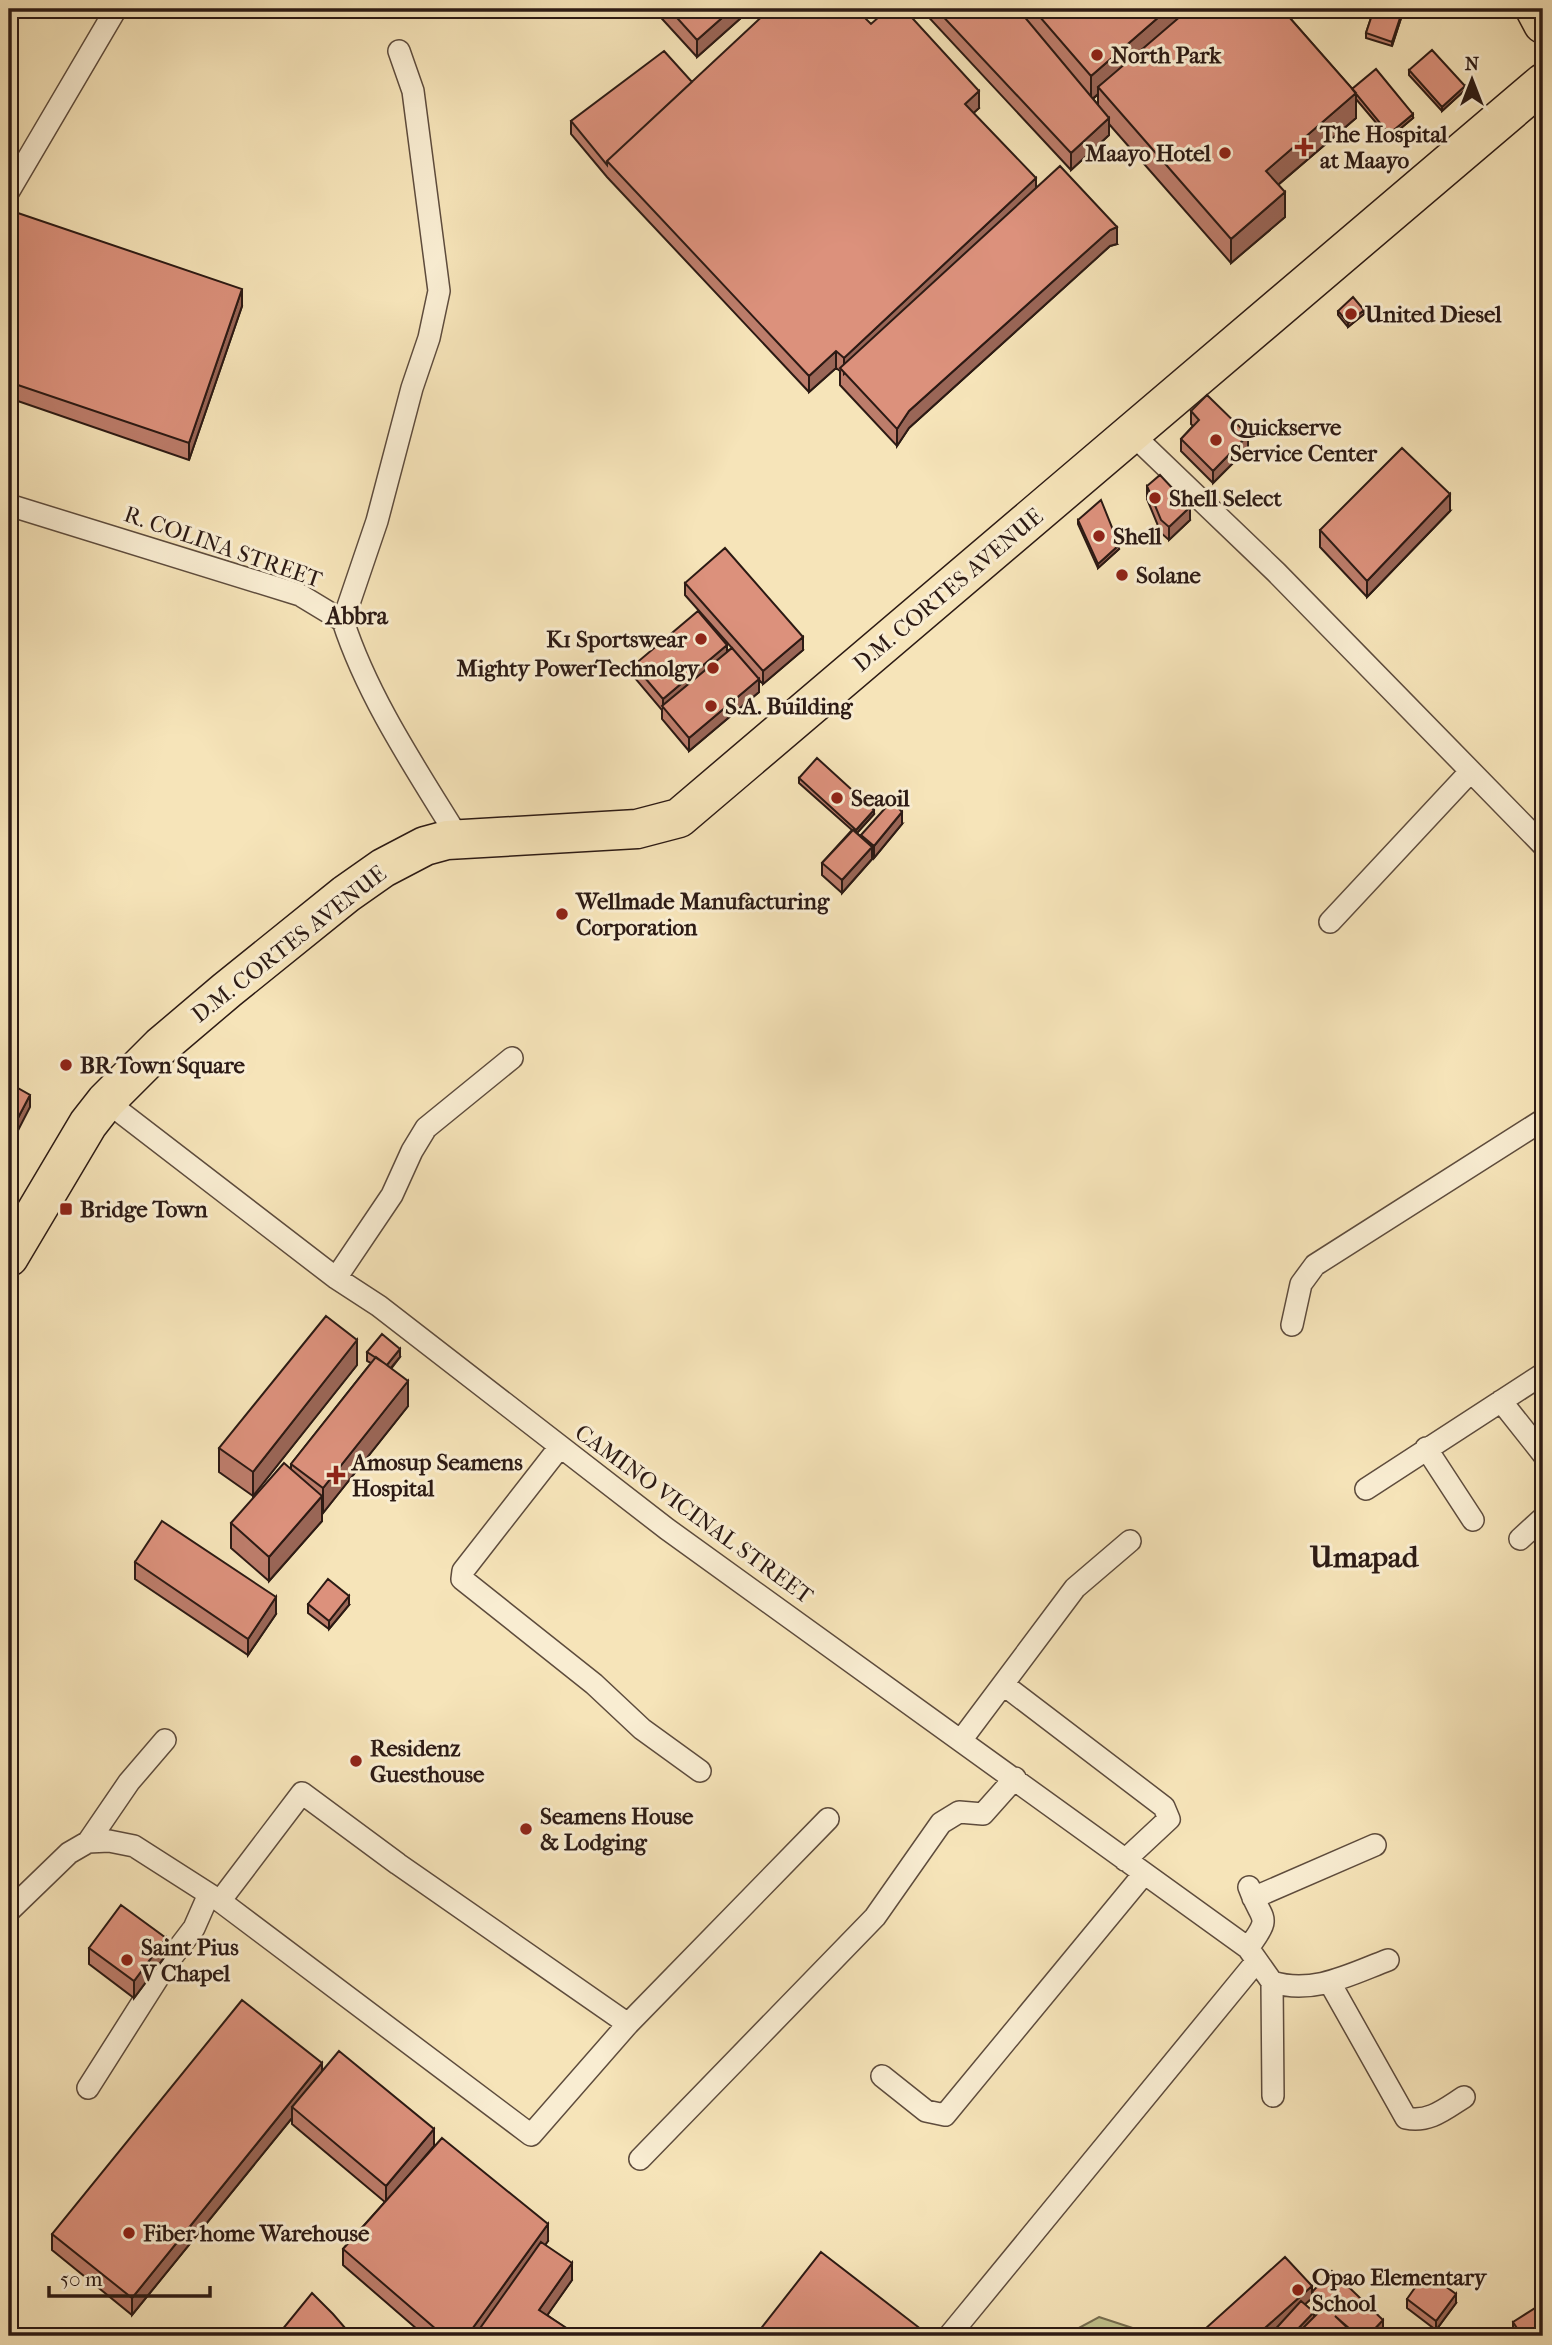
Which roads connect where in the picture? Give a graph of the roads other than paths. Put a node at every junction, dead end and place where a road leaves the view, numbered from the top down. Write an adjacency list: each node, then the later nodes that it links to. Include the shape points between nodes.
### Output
1 (116, 9): 6 (street)
2 (1535, 9): 3 (highway)
3 (1543, 24)
4 (399, 51): 9 (street, via 413,91 439,290 377,521)
5 (1543, 78): 7 (highway, D.M. CORTES AVENUE)
6 (9, 191)
7 (1132, 434): 10 (street, via 1276,572); 11 (highway, D.M. CORTES AVENUE, via 679,818 637,829)
8 (9, 505): 9 (street, R. COLINA STREET, via 300,595)
9 (343, 621): 11 (street, via 354,655)
10 (1470, 772): 12 (street); 13 (street)
11 (458, 839): 15 (highway, D.M. CORTES AVENUE, via 413,852 346,894 161,1046)
12 (1543, 845)
13 (1330, 922)
14 (512, 1058): 18 (street, via 426,1128 392,1195)
15 (106, 1101): 17 (highway, D.M. CORTES AVENUE); 18 (street, CAMINO VICINAL STREET)
16 (1543, 1120): 19 (street, via 1315,1265 1301,1284)
17 (9, 1257)
18 (336, 1278): 22 (street, CAMINO VICINAL STREET, via 379,1306)
19 (1292, 1325)
20 (1543, 1374): 21 (street)
21 (1501, 1401): 23 (street); 24 (street)
22 (559, 1448): 31 (street, CAMINO VICINAL STREET); 33 (street, via 463,1571 462,1579)
23 (1426, 1448): 25 (street); 27 (street)
24 (1543, 1454)
25 (1366, 1489)
26 (1543, 1518): 28 (street)
27 (1473, 1520)
28 (1520, 1539)
29 (1130, 1541): 30 (street, via 1075,1588)
30 (1004, 1685): 31 (street); 38 (street, via 1164,1807 1170,1819)
31 (962, 1739): 34 (street, CAMINO VICINAL STREET)
32 (164, 1740): 36 (street)
33 (699, 1771)
34 (1015, 1778): 38 (street, CAMINO VICINAL STREET); 51 (street, via 982,1814 959,1812 941,1823 875,1917)
35 (828, 1819): 46 (street)
36 (88, 1842): 40 (street, via 134,1846); 41 (street, via 69,1853)
37 (1375, 1844): 42 (street, via 1251,1893 1265,1918)
38 (1125, 1860): 39 (street, CAMINO VICINAL STREET)
39 (1143, 1875): 42 (street, CAMINO VICINAL STREET); 47 (street, via 945,2115 926,2111)
40 (214, 1898): 46 (street, via 302,1793); 46 (street, via 531,2135); 48 (street)
41 (9, 1911)
42 (1252, 1955): 44 (street, CAMINO VICINAL STREET); 52 (street)
43 (1388, 1960): 45 (street)
44 (1272, 1982): 45 (street, via 1286,1987); 49 (street)
45 (1329, 1983): 50 (street, via 1406,2118 1433,2117)
46 (628, 2024)
47 (882, 2076)
48 (88, 2088)
49 (1273, 2096)
50 (1464, 2097)
51 (640, 2159)
52 (948, 2336)

